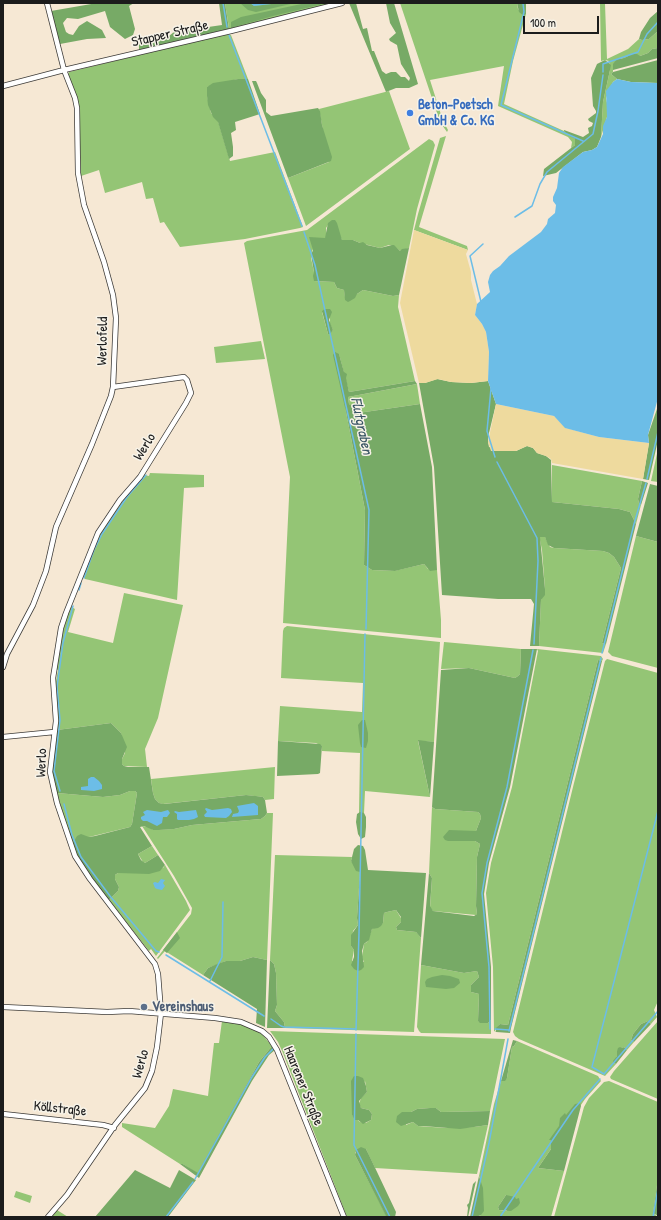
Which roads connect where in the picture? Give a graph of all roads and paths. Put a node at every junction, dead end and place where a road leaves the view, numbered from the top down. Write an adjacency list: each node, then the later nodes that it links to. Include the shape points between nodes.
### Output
1 (47, 3): 3 (street, Werlofeld)
2 (342, 3): 3 (street, Stapper Straße)
3 (64, 70): 4 (street, Stapper Straße); 5 (street, Werlofeld, via 78,114 80,190 104,262 116,318)
4 (3, 86)
5 (113, 386): 6 (street, Werlofeld, via 92,444 56,527 46,571 33,605 7,654); 7 (street, Werlo, via 184,377 191,393 140,477 120,500 98,533 86,560 62,628 53,678 56,721)
6 (3, 667)
7 (54, 732): 8 (street); 10 (street, Werlo, via 51,778 72,851 90,879 155,964)
8 (3, 737)
9 (3, 1008): 10 (street, Haarener Straße)
10 (161, 1013): 12 (street, Werlo, via 151,1076 145,1088); 14 (street, Haarener Straße, via 242,1022 266,1034 277,1050)
11 (3, 1114): 12 (street, Köllstraße)
12 (114, 1128): 13 (street, Werlo, via 80,1178)
13 (48, 1217)
14 (344, 1217)

